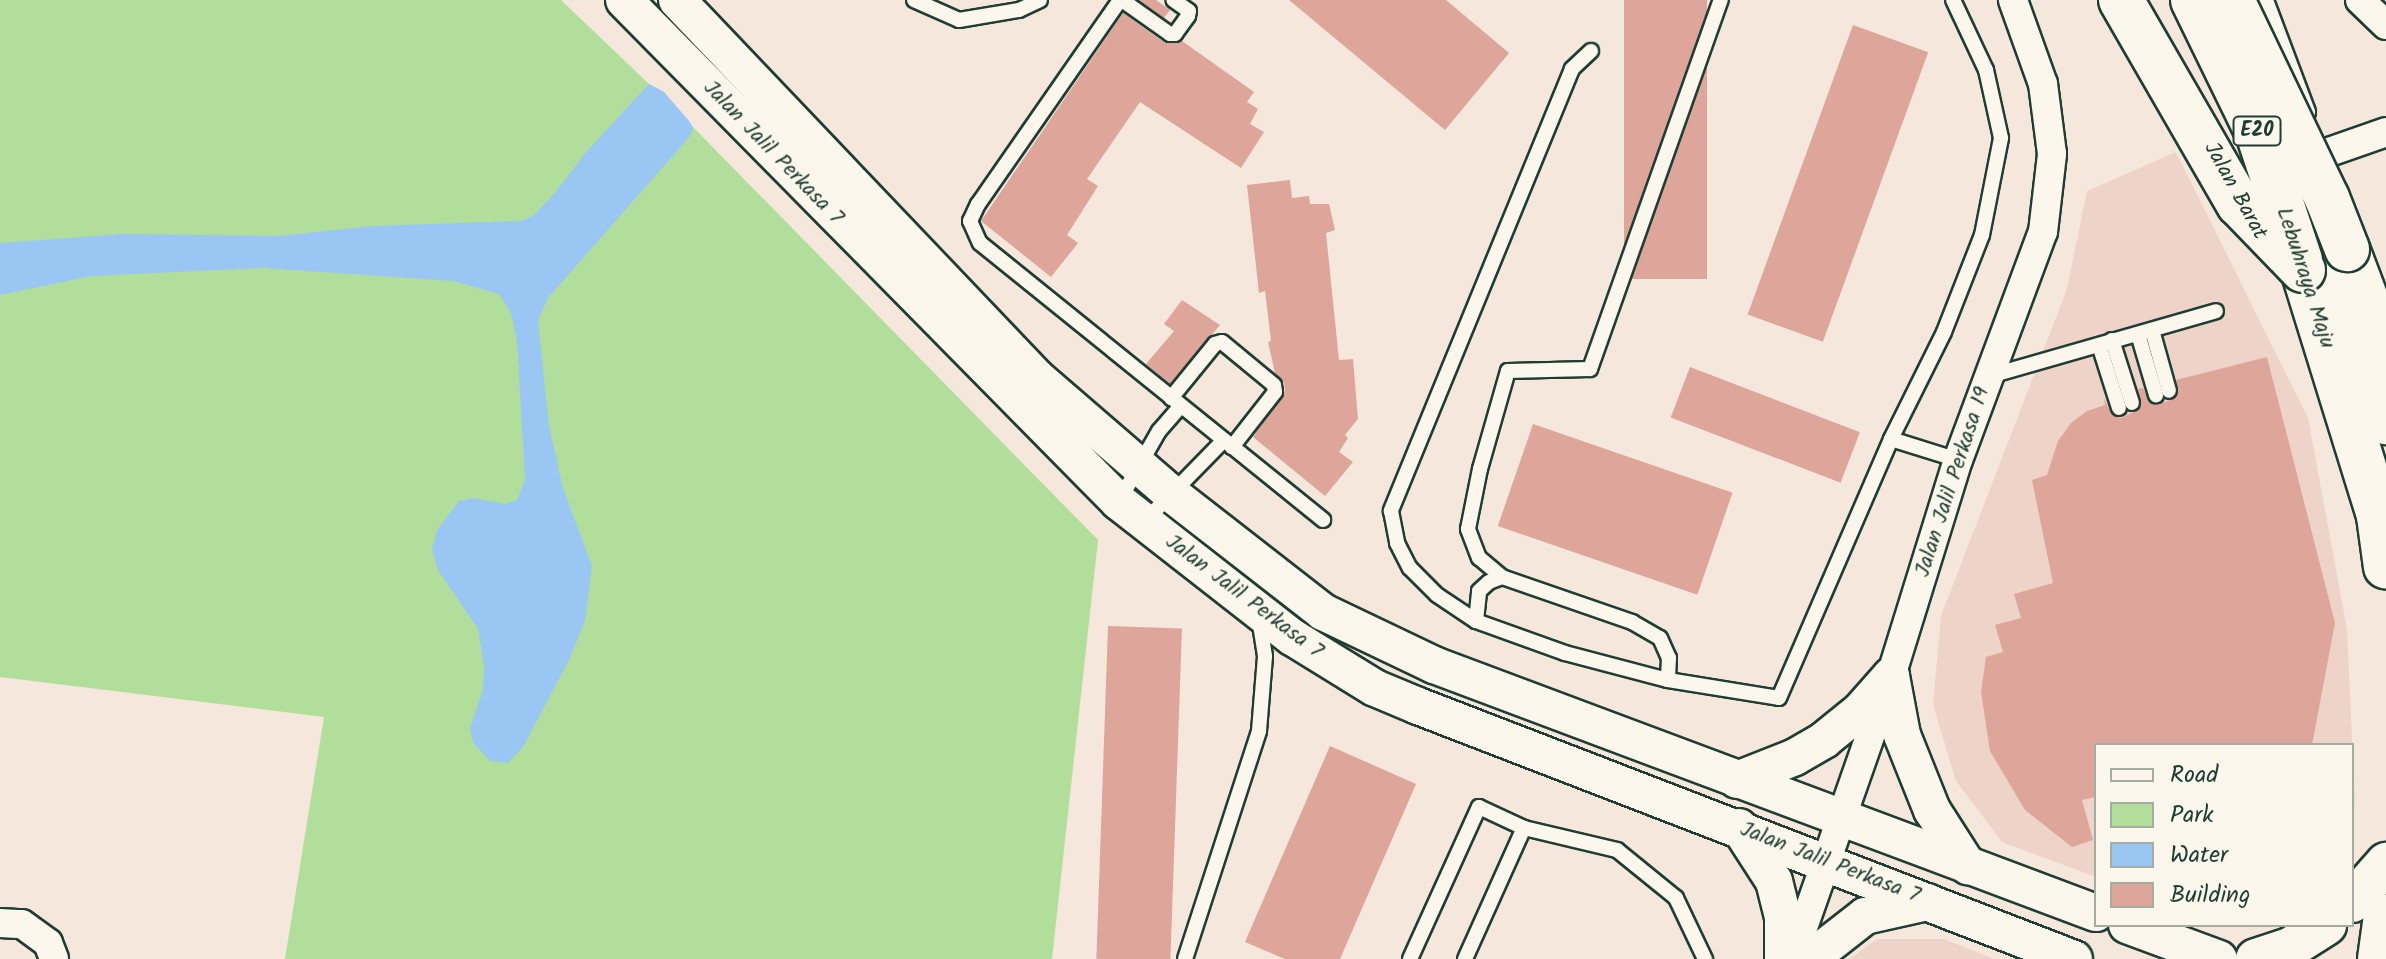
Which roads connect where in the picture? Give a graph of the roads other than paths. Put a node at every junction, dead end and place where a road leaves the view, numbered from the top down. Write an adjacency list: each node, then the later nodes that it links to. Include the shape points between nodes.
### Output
1 (624, 0): 37 (street, Jalan Jalil Perkasa 7)
2 (677, 0): 35 (street, Jalan Jalil Perkasa 7, via 1037,378)
3 (914, 0): 4 (lane, via 959,20 1019,10)
4 (1040, 0)
5 (1121, 0): 6 (lane, via 1175,34 1189,11); 29 (lane, via 970,221 980,243)
6 (1173, 0)
7 (1721, 0): 40 (lane, via 1590,369 1508,371 1468,529 1479,558)
8 (1953, 0): 32 (lane, via 1986,70 2001,138 1982,235 1944,332)
9 (2013, 0): 27 (street, Jalan Jalil Perkasa 19, via 2043,84 2052,154 2043,232)
10 (2119, 0): 21 (main road, Jalan Barat); 22 (highway, bridge, via 2239,204)
11 (2178, 0): 20 (main road, Jalan Barat)
12 (2193, 0): 22 (highway, Lebuhraya Maju / E20, bridge, via 2258,133)
13 (2232, 0): 26 (highway, Lebuhraya Maju / E20, bridge, via 2327,198)
14 (2266, 0): 19 (lane)
15 (2360, 0): 16 (street)
16 (2386, 25)
17 (1591, 51): 43 (lane, via 1572,69 1391,511 1397,543 1410,568 1437,595)
18 (2386, 132): 19 (street)
19 (2319, 140): 20 (street)
20 (2275, 170): 21 (street); 31 (main road, Jalan Barat, via 2331,273)
21 (2236, 186): 41 (main road, Jalan Barat, via 2331,378)
22 (2303, 270): 39 (highway, Lebuhraya Maju / E20, via 2379,516)
23 (2216, 311): 24 (lane)
24 (2145, 332): 25 (lane); 28 (lane)
25 (2105, 342): 27 (lane); 30 (lane)
26 (2386, 352)
27 (1988, 376): 34 (street, Jalan Jalil Perkasa 19)
28 (2162, 393)
29 (1176, 402): 33 (lane); 33 (lane, via 1215,344 1222,342 1274,385 1275,392); 35 (lane)
30 (2126, 406)
31 (2384, 408)
32 (1891, 439): 34 (lane); 45 (lane, via 1779,698)
33 (1228, 443): 36 (lane); 38 (lane)
34 (1958, 460): 44 (street, Jalan Jalil Perkasa 19)
35 (1140, 469): 36 (street, Jalan Jalil Perkasa 7); 37 (lane)
36 (1169, 492): 37 (lane); 46 (street, Jalan Jalil Perkasa 7, via 1323,612 1434,665)
37 (1132, 512): 42 (street, Jalan Jalil Perkasa 7)
38 (1323, 520)
39 (2386, 567)
40 (1502, 577): 43 (lane, via 1479,591); 45 (lane, via 1632,622 1660,638 1669,658)
41 (2386, 577)
42 (1257, 610): 48 (street, Jalan Jalil Perkasa 7, via 1375,688); 62 (lane, via 1265,656 1259,731)
43 (1476, 621): 45 (lane, via 1565,653)
44 (1891, 676): 46 (street, via 1824,740); 47 (street, Jalan Jalil Perkasa 19); 52 (street, via 1902,735 1932,810)
45 (1668, 680)
46 (1737, 780): 47 (street, Jalan Jalil Perkasa 7)
47 (1842, 819): 50 (street, Jalan Jalil Perkasa 19); 52 (street, Jalan Jalil Perkasa 7)
48 (1739, 827): 50 (street, Jalan Jalil Perkasa 7); 66 (street, via 1774,881 1783,918)
49 (1524, 828): 63 (lane, via 1479,807); 64 (lane); 65 (lane, via 1617,850 1676,898)
50 (1827, 863): 54 (street, Jalan Jalil Perkasa 7); 67 (street, Jalan Jalil Perkasa 19)
51 (2386, 863): 53 (main road)
52 (1968, 866): 55 (street, Jalan Jalil Perkasa 7)
53 (2354, 900)
54 (1929, 902): 68 (street, via 1865,916); 69 (street, Jalan Jalil Perkasa 7)
55 (2094, 912)
56 (2386, 916): 72 (highway)
57 (0, 923): 61 (street, via 22,924 48,943)
58 (2132, 927): 70 (street)
59 (2323, 927): 71 (main road, via 2290,948)
60 (2386, 939): 72 (main road)
61 (54, 959)
62 (1185, 959)
63 (1410, 959)
64 (1465, 959)
65 (1705, 959)
66 (1783, 959)
67 (1792, 959)
68 (1810, 959)
69 (2074, 959)
70 (2219, 959)
71 (2256, 959)
72 (2381, 959)

